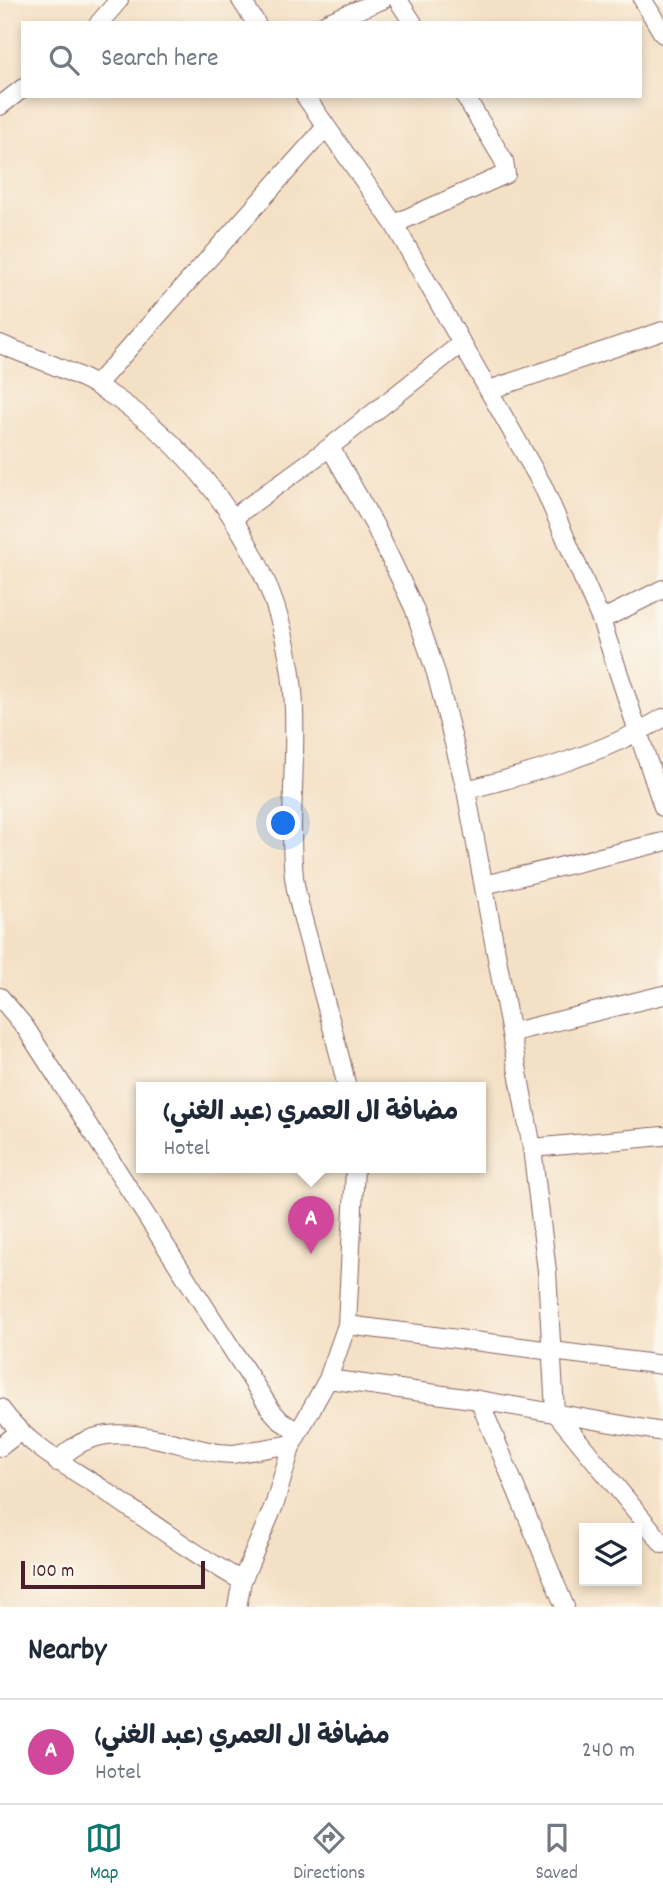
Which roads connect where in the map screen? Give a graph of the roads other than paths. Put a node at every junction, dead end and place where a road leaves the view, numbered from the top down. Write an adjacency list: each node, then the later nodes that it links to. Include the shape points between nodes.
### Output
1 (119, 0): 6 (street)
2 (241, 0): 7 (street)
3 (382, 0): 8 (street)
4 (398, 0): 9 (street)
5 (643, 0): 10 (street)
6 (101, 21)
7 (255, 21)
8 (331, 21)
9 (412, 21)
10 (663, 34)
11 (21, 90): 14 (street)
12 (306, 98): 15 (street)
13 (466, 98): 16 (street, via 506,166 506,174)
14 (0, 106)
15 (326, 127): 16 (street); 20 (street)
16 (394, 224): 18 (street)
17 (663, 331): 21 (street)
18 (462, 343): 21 (street); 22 (street)
19 (0, 344): 20 (street)
20 (96, 385): 23 (street, via 172,440)
21 (489, 390): 25 (street, via 543,486)
22 (330, 447): 23 (street); 28 (street, via 414,608)
23 (233, 517): 35 (street, via 274,605 287,656 293,692 294,878)
24 (663, 589): 25 (street)
25 (600, 620): 27 (street)
26 (663, 718): 27 (street)
27 (638, 733): 28 (street, via 547,768); 29 (street)
28 (466, 790): 31 (street)
29 (663, 807)
30 (663, 842): 31 (street)
31 (484, 884): 34 (street)
32 (663, 995): 34 (street)
33 (0, 997): 48 (street, via 25,1027 271,1409)
34 (513, 1031): 37 (street)
35 (345, 1082)
36 (663, 1136): 37 (street)
37 (533, 1148): 40 (street)
38 (355, 1173): 39 (street)
39 (347, 1325): 40 (street); 42 (street)
40 (553, 1351): 41 (street); 45 (street)
41 (663, 1365)
42 (328, 1379): 43 (street); 48 (street)
43 (479, 1400): 45 (street); 54 (street)
44 (0, 1408): 47 (street)
45 (555, 1412): 46 (street); 51 (street)
46 (663, 1432)
47 (18, 1433): 49 (street); 50 (street)
48 (295, 1438): 50 (street, via 233,1454 115,1432 79,1445); 52 (street, via 275,1503)
49 (0, 1447)
50 (57, 1462): 52 (street, via 191,1553)
51 (663, 1544)
52 (242, 1581): 53 (street)
53 (237, 1607)
54 (565, 1607)

